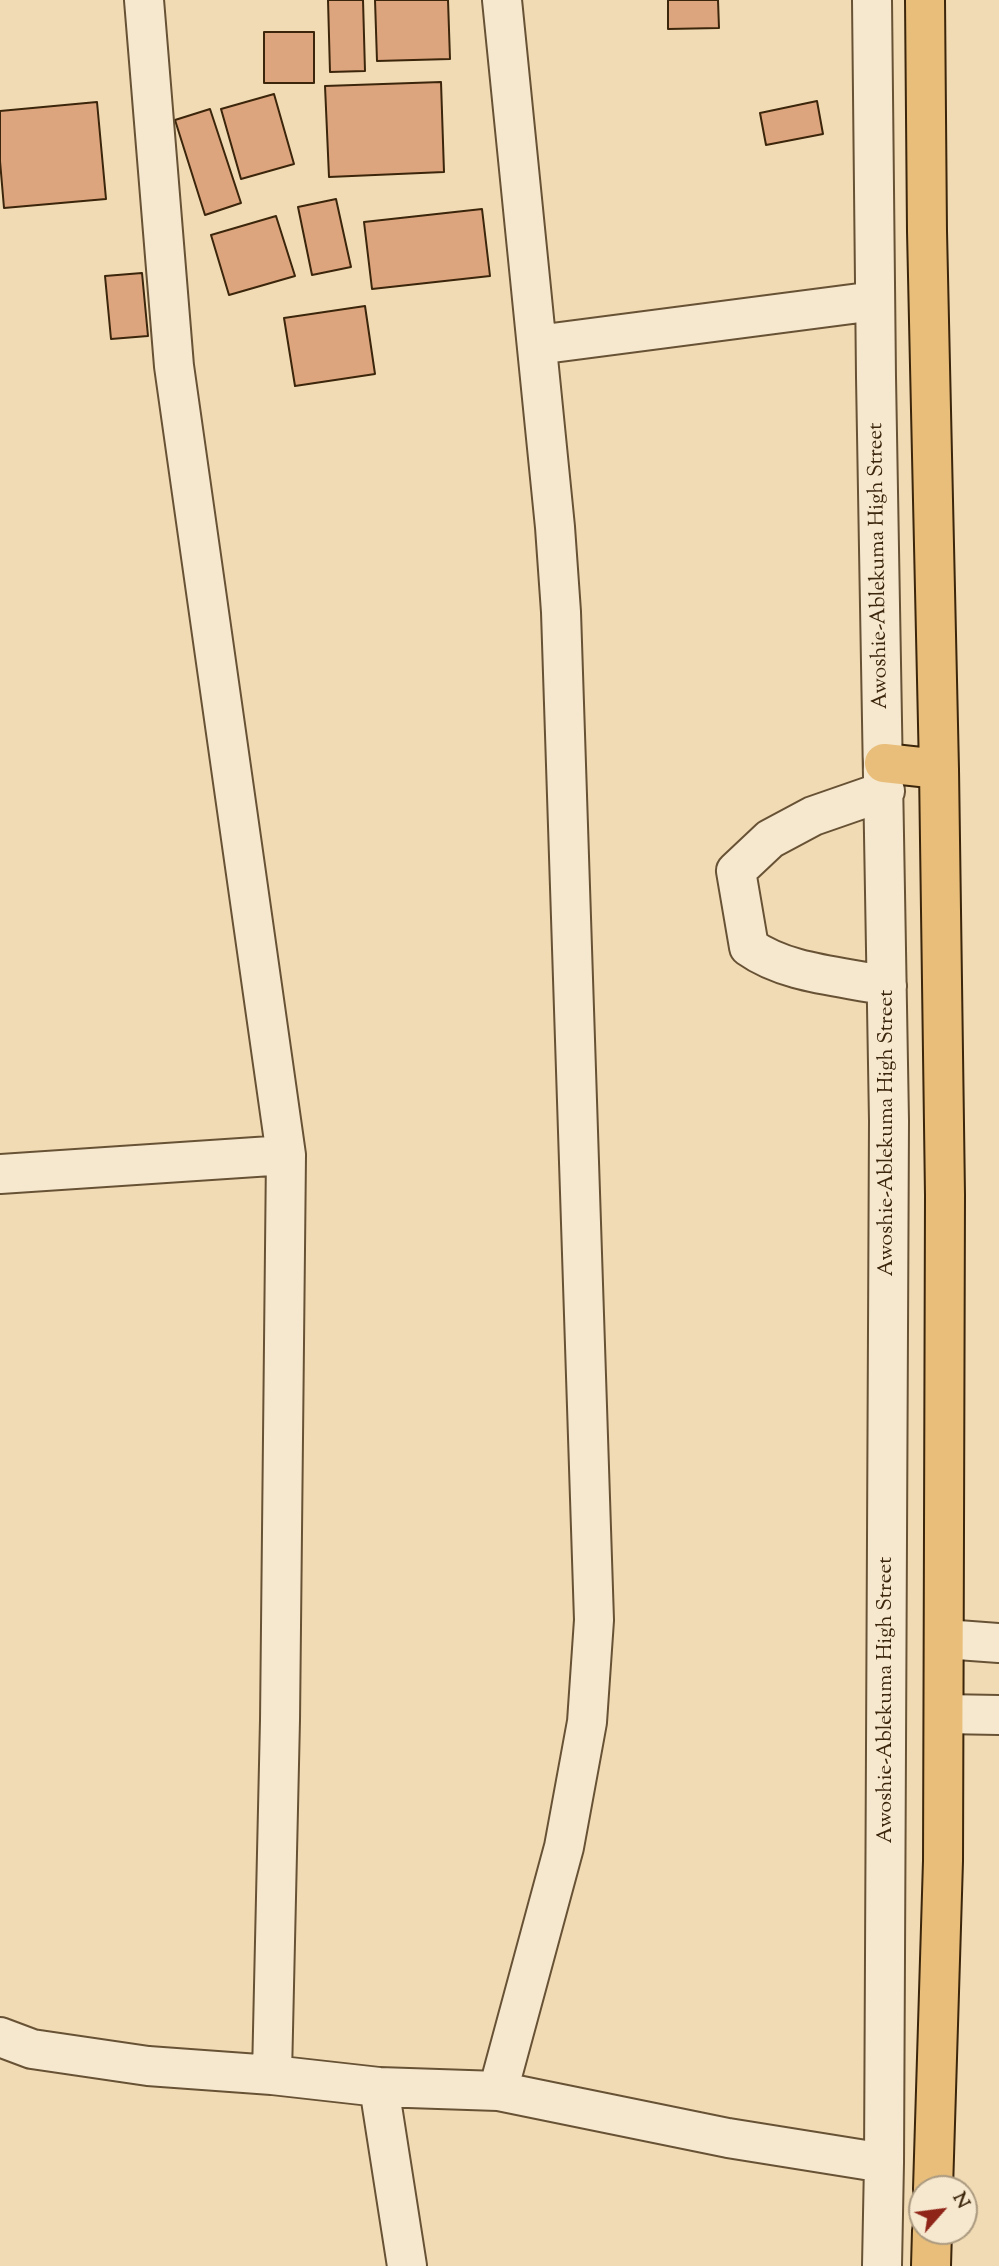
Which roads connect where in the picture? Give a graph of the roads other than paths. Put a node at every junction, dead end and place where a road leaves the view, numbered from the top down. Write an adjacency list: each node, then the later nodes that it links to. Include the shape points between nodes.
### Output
1 (144, 0): 10 (street, via 174,366)
2 (502, 0): 6 (street)
3 (872, 0): 5 (street, Awoshie-Ablekuma High Street)
4 (925, 0): 7 (main road)
5 (876, 301): 6 (street); 8 (street, Awoshie-Ablekuma High Street)
6 (537, 345): 19 (street, via 561,612 594,1620 587,1722 564,1847)
7 (939, 769): 8 (main road); 12 (main road)
8 (885, 777): 9 (street, Awoshie-Ablekuma High Street); 9 (street, via 770,839 736,872 749,947 785,967)
9 (887, 986): 20 (street, Awoshie-Ablekuma High Street)
10 (286, 1155): 11 (street); 17 (street)
11 (0, 1174)
12 (944, 1639): 13 (street); 14 (main road)
13 (999, 1643)
14 (944, 1714): 15 (street); 21 (main road)
15 (999, 1715)
16 (0, 2037): 17 (street, via 32,2049 148,2066)
17 (272, 2075): 18 (street)
18 (379, 2087): 19 (street); 23 (street)
19 (498, 2091): 20 (street, via 728,2138)
20 (884, 2163): 24 (street, Awoshie-Ablekuma High Street)
21 (934, 2175)
22 (932, 2245): 25 (main road)
23 (407, 2266)
24 (882, 2266)
25 (931, 2266)

